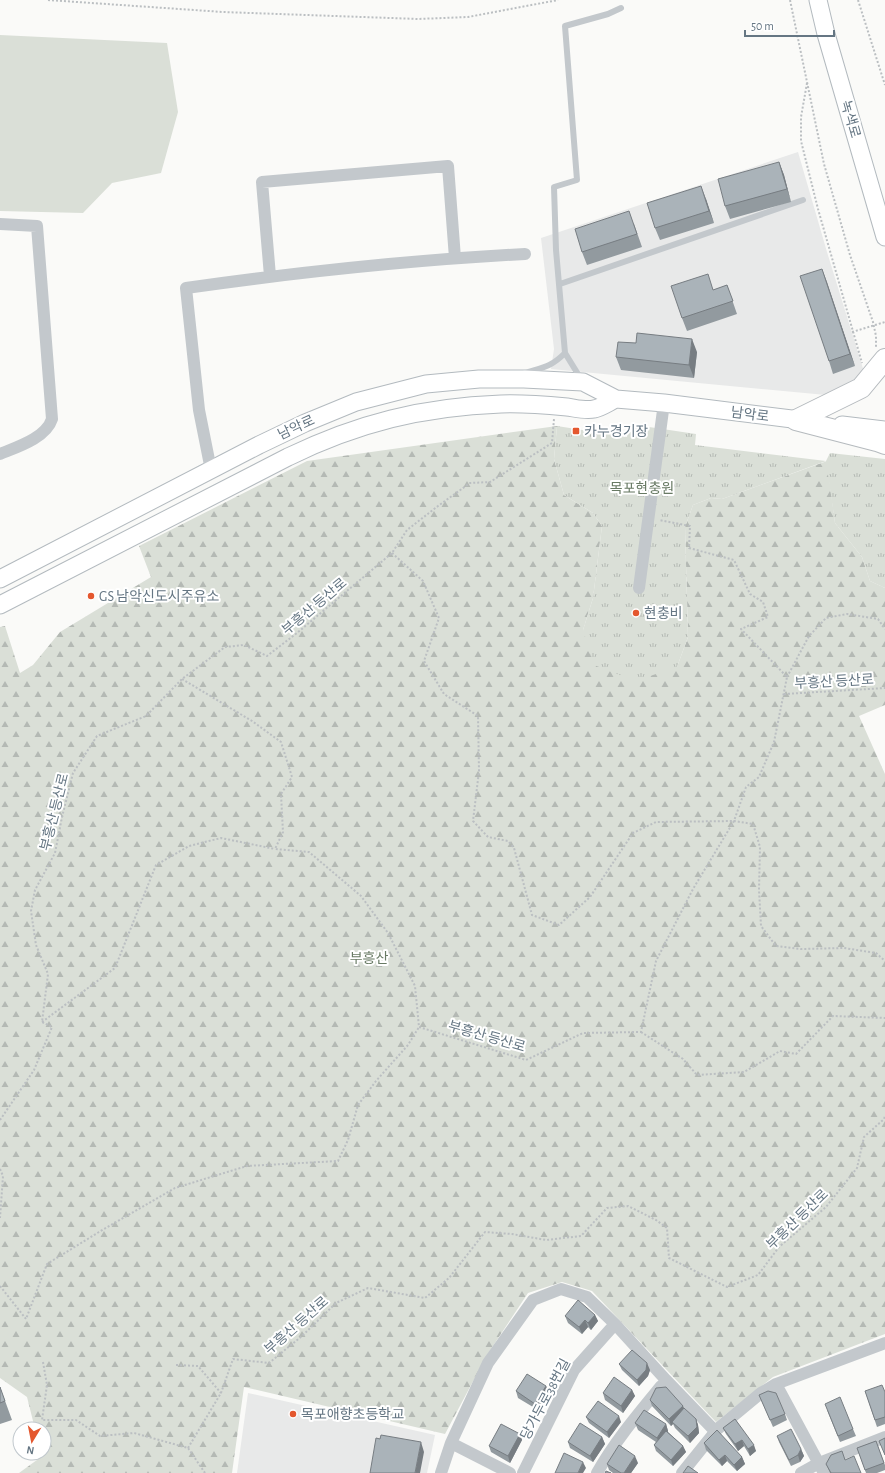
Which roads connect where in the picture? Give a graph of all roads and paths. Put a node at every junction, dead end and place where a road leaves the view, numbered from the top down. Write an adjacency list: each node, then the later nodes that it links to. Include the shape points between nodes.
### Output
1 (48, 0): 2 (path, via 230,12 425,19 468,17)
2 (558, 0)
3 (790, 0): 7 (path)
4 (818, 0): 11 (street, 녹색로)
5 (858, 0): 8 (path)
6 (621, 8): 15 (lane, via 565,26 577,180 554,187)
7 (807, 83): 17 (path, via 800,117 801,141); 19 (path, via 834,204 873,322)
8 (885, 85)
9 (803, 200): 15 (lane)
10 (0, 224): 29 (street, via 37,226 52,419 44,432)
11 (885, 236)
12 (524, 254): 13 (street)
13 (455, 258): 14 (street); 14 (street, via 448,166 262,182)
14 (270, 276): 30 (street, via 186,288 199,410)
15 (560, 284): 18 (lane)
16 (885, 322): 17 (path, bridge)
17 (852, 332): 20 (path)
18 (565, 352): 21 (lane, via 549,366); 22 (lane)
19 (880, 354): 26 (main road, via 861,388)
20 (862, 364)
21 (508, 379): 22 (street, 남악로); 30 (street, 남악로, via 426,384 356,402 305,423)
22 (583, 382): 23 (street, 남악로)
23 (616, 399): 24 (street, 남악로); 25 (street, 남악로, via 593,410)
24 (664, 403): 26 (street, 남악로); 31 (street)
25 (555, 406): 32 (path, 부흥산 등산로, via 552,443 490,482 470,483 407,530); 35 (street, 남악로, via 502,404 444,408 388,419 338,435 262,470)
26 (796, 420): 27 (street, 남악로); 28 (main road)
27 (885, 430)
28 (885, 444)
29 (0, 454)
30 (211, 470): 33 (street, 남악로)
31 (648, 518): 34 (street); 37 (path, 부흥산 등산로, via 690,526 690,548 734,560 750,594 763,602 768,617 741,629)
32 (392, 553): 38 (path, 부흥산 등산로, via 268,656 244,645 225,647); 41 (path, via 423,581 438,618 424,661 444,694 478,716 480,771 473,821 488,837 508,841 514,848 532,915 559,925 590,897 633,833 656,822)
33 (0, 579)
34 (639, 588)
35 (0, 605)
36 (885, 629): 37 (path, 부흥산 등산로, via 878,619 847,614 826,618 809,636)
37 (787, 677): 40 (path, 부흥산 등산로)
38 (182, 679): 42 (path, via 282,742 292,777 281,794 283,832); 45 (path, 부흥산 등산로, via 146,716 97,736 73,773 55,853 35,890 31,911 36,945 48,974)
39 (885, 688): 40 (path, 부흥산 등산로)
40 (784, 694): 41 (path, 부흥산 등산로, via 774,742 759,777 746,787)
41 (734, 821): 43 (path, via 753,824 760,847 761,926 776,946 801,949 844,948 876,953); 47 (path, 부흥산 등산로, via 692,889 656,961)
42 (275, 849): 45 (path, via 221,838 189,846 156,865 115,968); 46 (path, via 309,852 360,896 388,933 415,986)
43 (885, 961)
44 (885, 1018): 47 (path, via 833,1016 796,1054 780,1051 744,1072 697,1074 683,1059)
45 (42, 1022): 49 (path, via 52,1027 37,1063)
46 (419, 1027): 47 (path, 부흥산 등산로, via 526,1060 582,1033); 52 (path, via 408,1045 358,1105 348,1140 338,1161 247,1166 175,1188 47,1264 26,1319)
47 (641, 1032)
48 (885, 1116): 59 (path, 부흥산 등산로, via 864,1137 857,1168 826,1207 779,1247 758,1275 727,1287 669,1258 667,1228 628,1206 607,1208 581,1236 546,1240 485,1232 449,1278 425,1298 368,1288 342,1300 270,1363 233,1359)
49 (0, 1120)
50 (0, 1169): 51 (path, via 3,1176)
51 (0, 1218)
52 (0, 1286)
53 (615, 1324): 57 (street); 62 (street, via 587,1297 560,1289 533,1300 488,1363); 68 (street, 당가두로38번길, via 574,1370)
54 (885, 1343): 58 (street)
55 (43, 1362): 63 (path, via 47,1385 42,1420 76,1420 100,1436 134,1433)
56 (176, 1365): 59 (path, via 198,1366)
57 (666, 1380): 60 (street); 69 (street, via 626,1428)
58 (776, 1384): 60 (street, via 761,1393); 64 (street)
59 (221, 1393): 63 (path, 부흥산 등산로)
60 (715, 1431): 70 (street)
61 (885, 1437): 64 (street)
62 (450, 1443): 66 (street); 67 (street)
63 (188, 1448): 65 (path)
64 (822, 1468): 71 (street)
65 (205, 1473)
66 (441, 1473)
67 (510, 1473)
68 (523, 1473)
69 (597, 1473)
70 (682, 1473)
71 (801, 1473)

